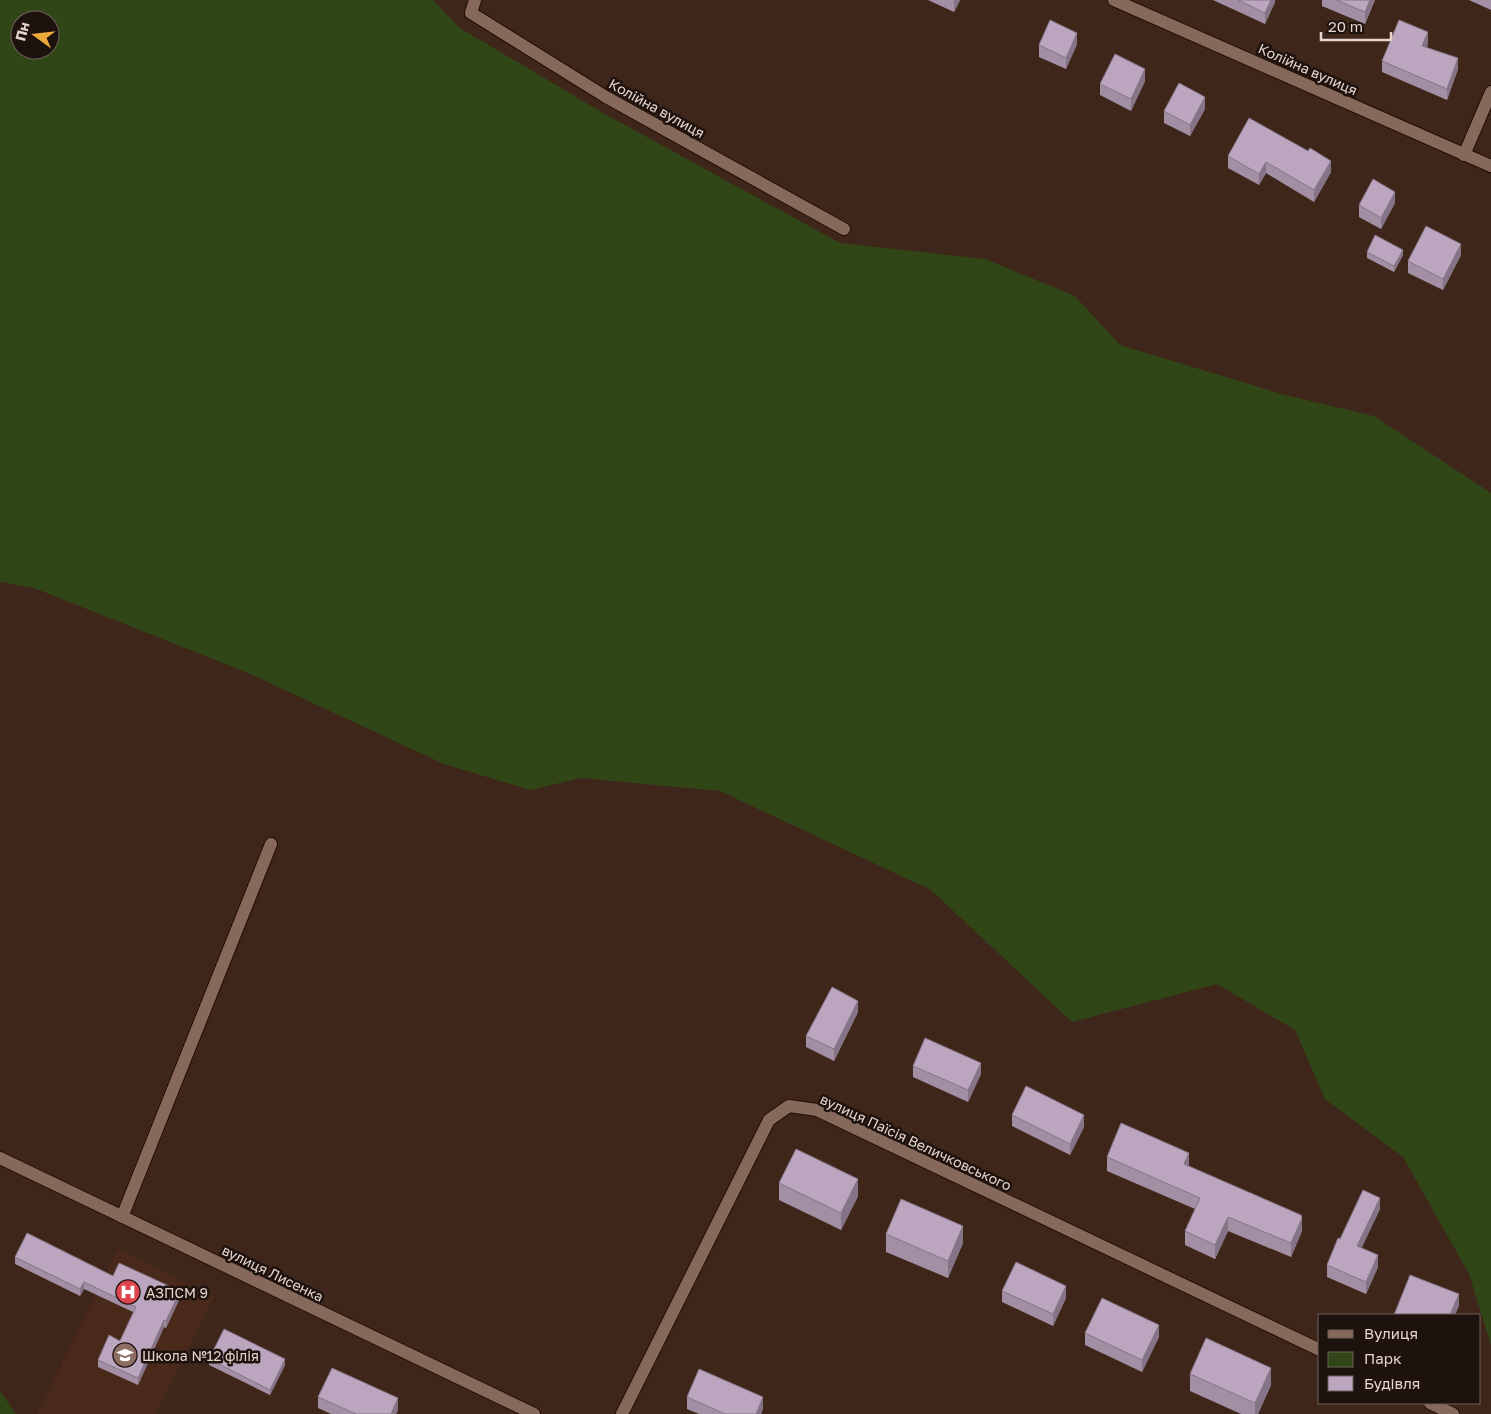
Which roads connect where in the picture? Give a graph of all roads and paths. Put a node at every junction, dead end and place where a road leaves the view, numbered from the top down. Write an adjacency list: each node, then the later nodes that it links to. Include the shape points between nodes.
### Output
1 (475, 0): 6 (street, Колійна вулиця, via 471,13 606,98)
2 (1114, 0): 4 (street, Колійна вулиця)
3 (1491, 92): 4 (street)
4 (1464, 155): 5 (street, Колійна вулиця)
5 (1491, 166)
6 (844, 229)
7 (271, 844): 9 (street)
8 (0, 1158): 9 (street, вулиця Лисенка)
9 (122, 1217): 12 (street, вулиця Лисенка)
10 (1318, 1349): 13 (street, вулиця Паїсія Величковського, via 817,1110 789,1106 769,1120)
11 (1432, 1404): 14 (street)
12 (534, 1414)
13 (622, 1414)
14 (1453, 1414)

